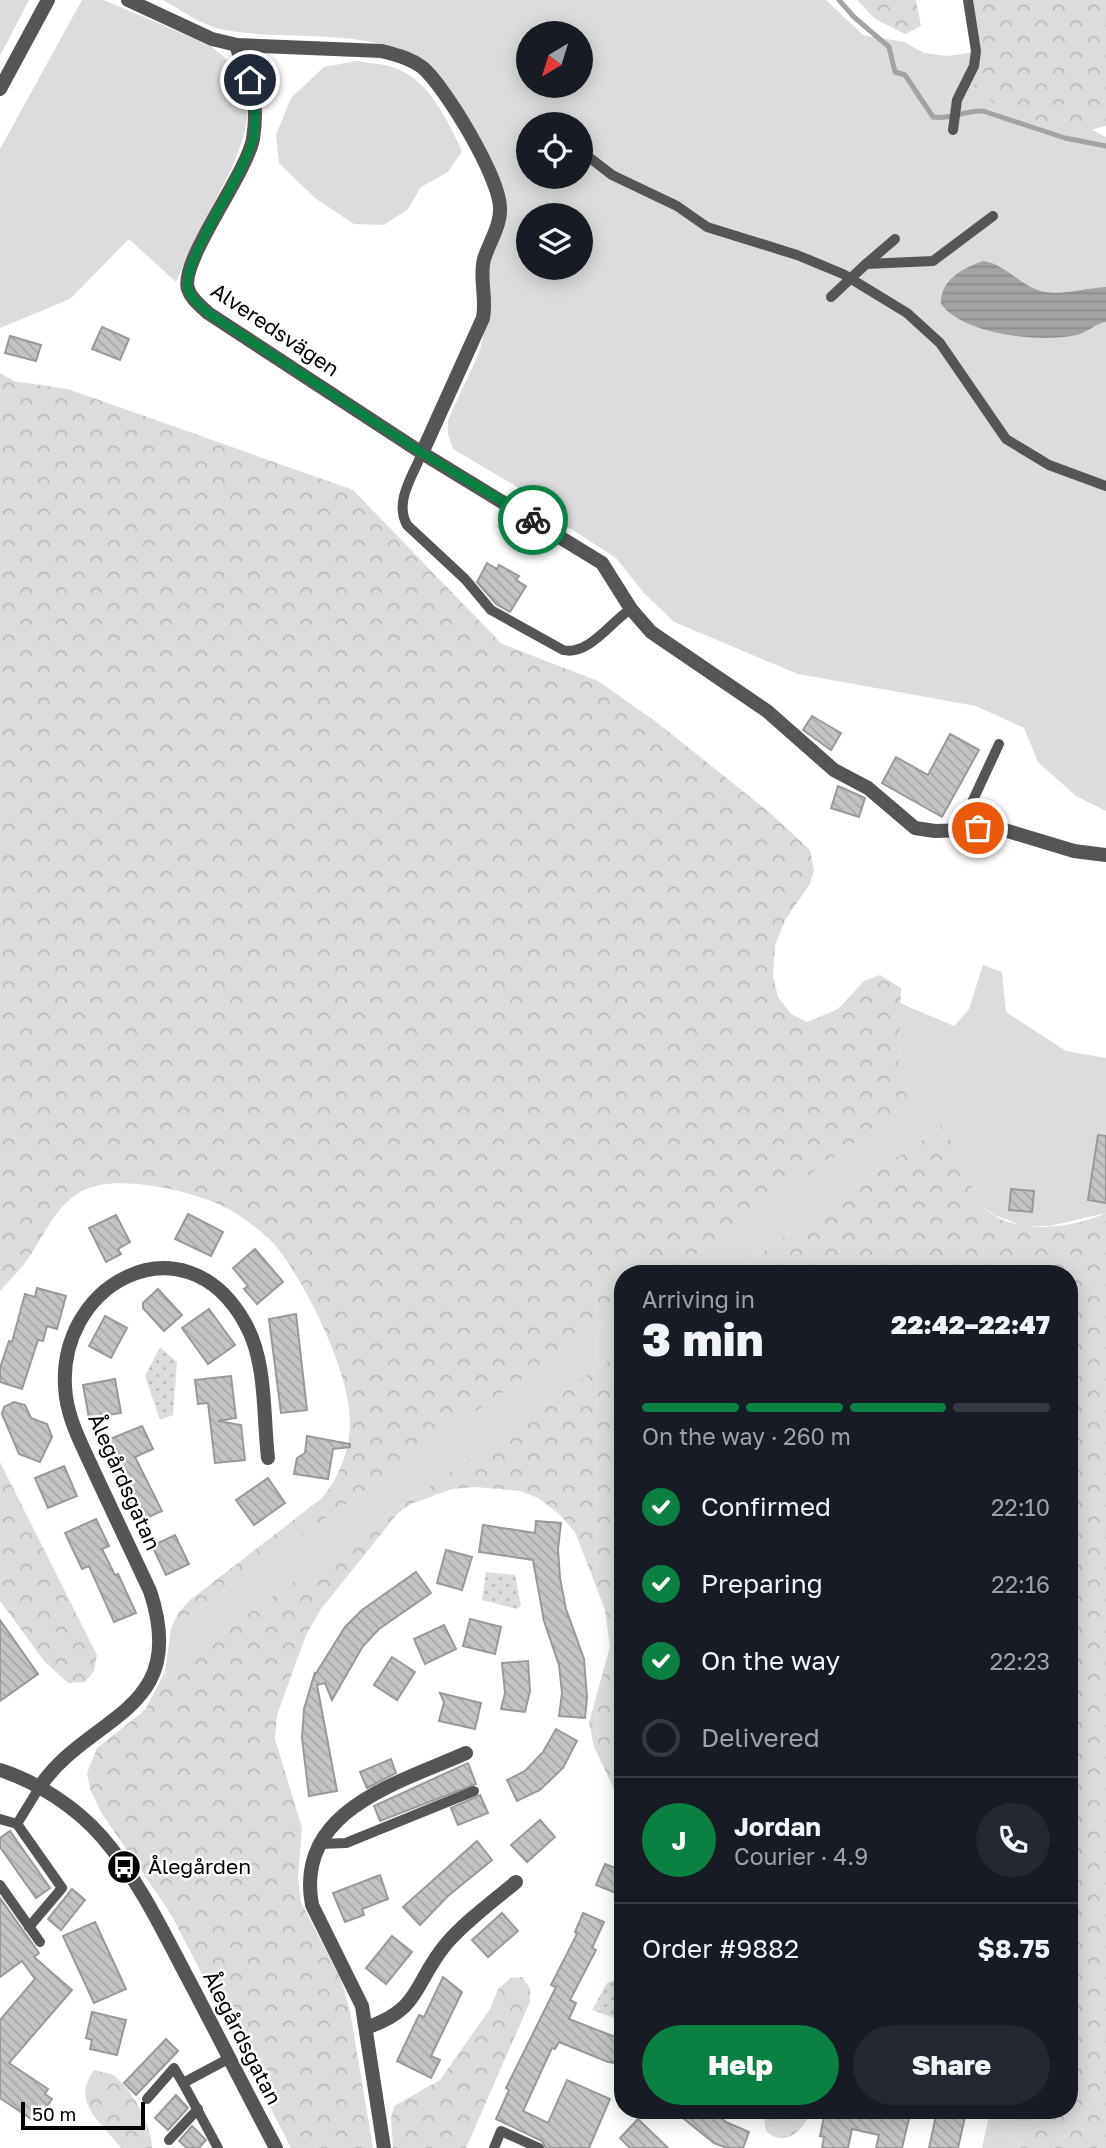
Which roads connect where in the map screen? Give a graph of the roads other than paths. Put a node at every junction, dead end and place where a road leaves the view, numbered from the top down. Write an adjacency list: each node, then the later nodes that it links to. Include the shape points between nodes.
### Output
1 (48, 0): 5 (street)
2 (128, 0): 4 (street)
3 (968, 0): 6 (lane, via 976,51)
4 (237, 46): 13 (street, Alveredsvägen, via 254,102 253,140 244,166 191,264 187,288 208,313); 13 (street, via 382,51 410,60 438,82 491,177 500,207 481,274 483,318)
5 (0, 89)
6 (953, 130)
7 (593, 160): 11 (lane, via 707,227 797,255)
8 (993, 216): 10 (lane, via 933,261)
9 (895, 239): 10 (lane)
10 (866, 264): 11 (lane)
11 (849, 278): 12 (lane); 14 (lane, via 924,326 1006,439 1049,465)
12 (831, 297)
13 (422, 453): 15 (street, Alveredsvägen, via 602,562); 15 (lane, via 400,513 491,610 573,652)
14 (1106, 486)
15 (631, 608): 17 (street, Alveredsvägen, via 651,632 767,711 834,770 868,788 915,828)
16 (999, 744): 17 (lane, via 967,813)
17 (968, 828): 18 (street, Alveredsvägen, via 1000,829 1074,851)
18 (1106, 855)
19 (268, 1458): 22 (street, Ålegårdsgatan, via 253,1340 239,1313 216,1289 184,1271 154,1268 122,1277 97,1298 74,1333 67,1354 66,1398 78,1436 150,1591 159,1645 149,1679 131,1706 50,1770)
20 (466, 1753): 26 (street, via 359,1801 337,1819)
21 (0, 1770): 22 (street, Ålegårdsgatan)
22 (39, 1788): 25 (lane); 32 (street, Ålegårdsgatan, via 90,1825 124,1867 163,1930)
23 (474, 1791): 26 (lane, via 346,1843)
24 (0, 1818): 25 (lane)
25 (17, 1824): 29 (lane, via 62,1888)
26 (320, 1844): 31 (street, via 312,1873 312,1905 358,1996)
27 (516, 1882): 31 (street, via 447,1943 408,2006 393,2018)
28 (0, 1885): 29 (lane)
29 (29, 1927): 30 (lane)
30 (40, 1942)
31 (366, 2028): 39 (street)
32 (230, 2058): 33 (lane); 38 (street, Ålegårdsgatan)
33 (183, 2083): 34 (lane, via 174,2068); 35 (lane)
34 (147, 2099)
35 (198, 2109): 36 (lane); 37 (lane)
36 (169, 2140)
37 (218, 2148)
38 (276, 2148)
39 (384, 2148)
40 (494, 2148): 41 (lane, via 501,2131)
41 (539, 2148)

